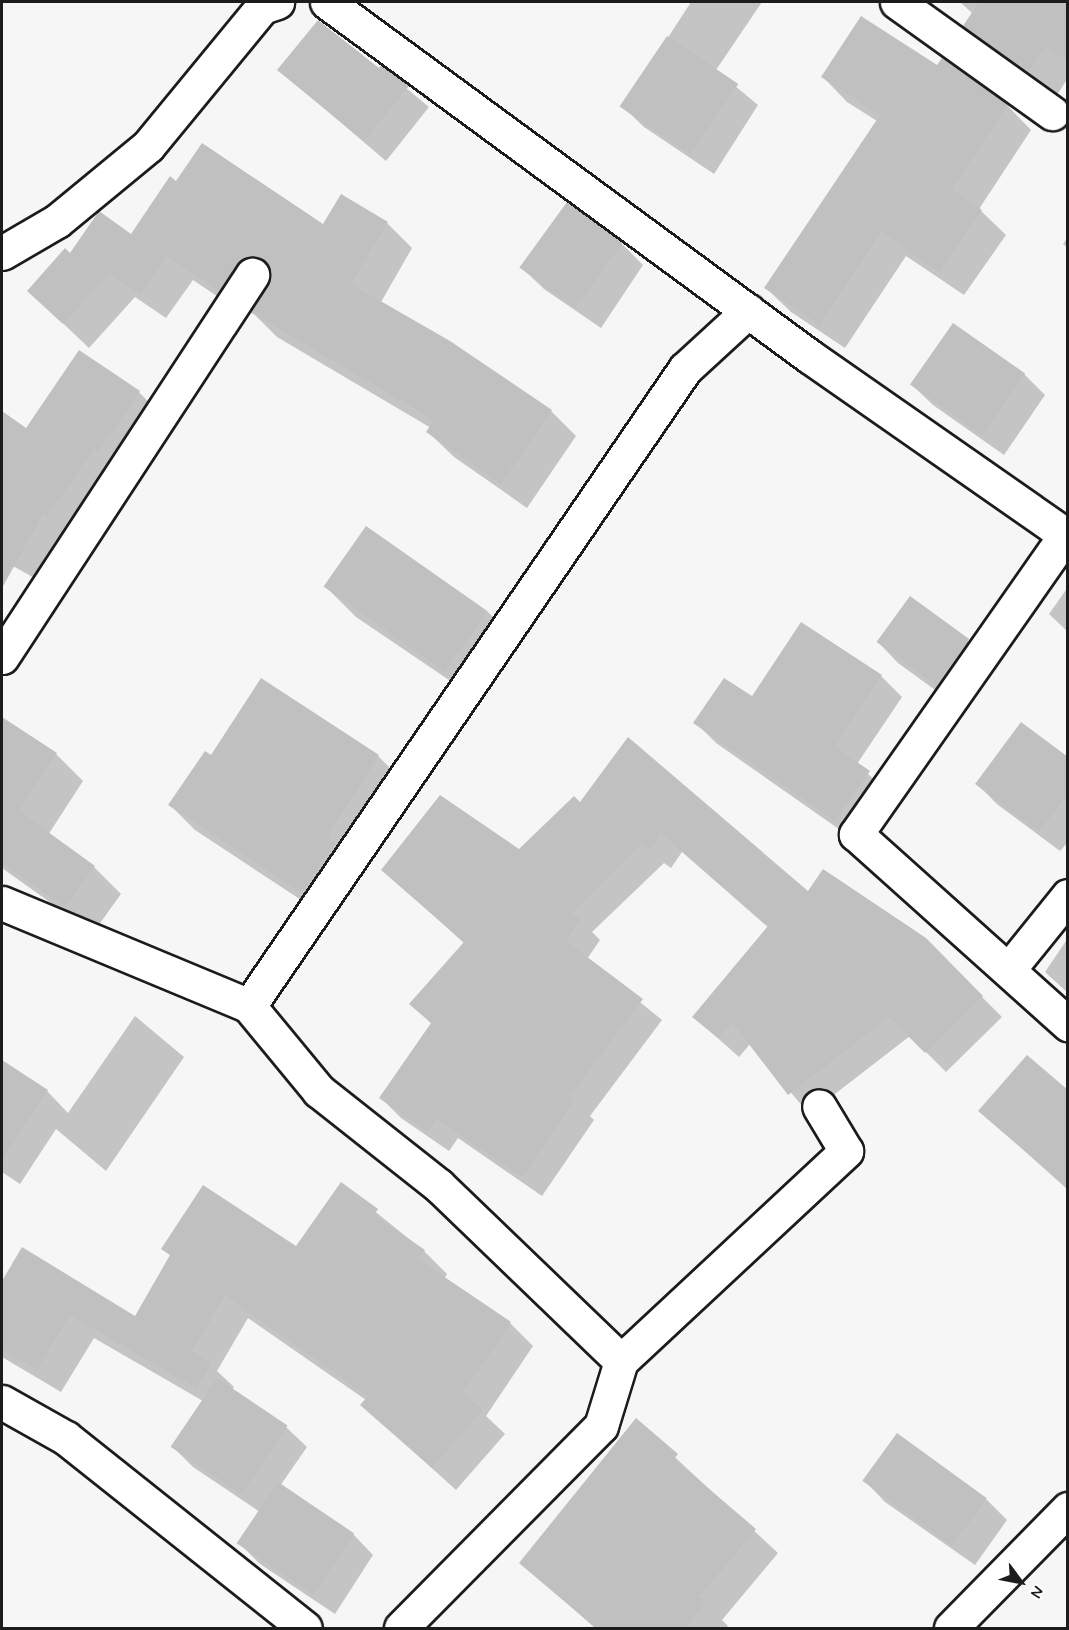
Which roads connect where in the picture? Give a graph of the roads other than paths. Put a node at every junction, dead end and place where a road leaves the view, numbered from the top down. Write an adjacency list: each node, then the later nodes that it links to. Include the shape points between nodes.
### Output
1 (277, 2): 5 (street, via 262,7 148,146 57,221)
2 (327, 2): 7 (street)
3 (897, 2): 4 (street)
4 (1052, 113)
5 (2, 253)
6 (252, 275): 9 (street)
7 (748, 311): 8 (street); 13 (street, via 685,369)
8 (1066, 537): 12 (street, via 856,834)
9 (2, 657)
10 (1068, 896): 12 (street)
11 (2, 903): 13 (street)
12 (1009, 969): 14 (street)
13 (249, 1006): 16 (street, via 319,1091 438,1185)
14 (1068, 1024)
15 (819, 1106): 16 (street, via 846,1151)
16 (621, 1361): 20 (street, via 601,1426)
17 (2, 1402): 19 (street, via 66,1438)
18 (1068, 1509): 21 (street)
19 (305, 1629)
20 (401, 1629)
21 (951, 1629)

